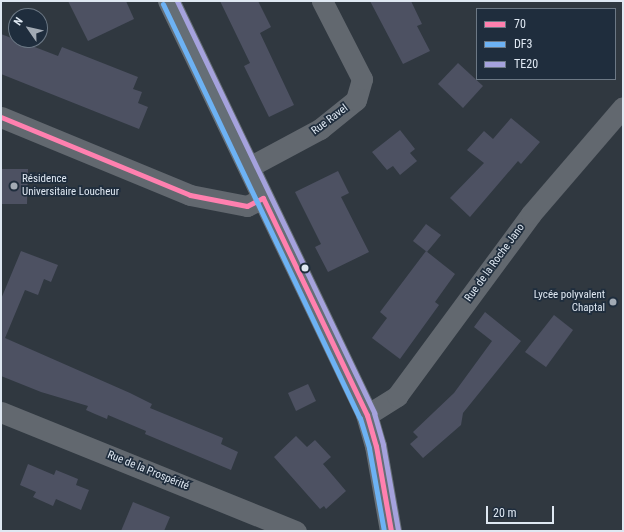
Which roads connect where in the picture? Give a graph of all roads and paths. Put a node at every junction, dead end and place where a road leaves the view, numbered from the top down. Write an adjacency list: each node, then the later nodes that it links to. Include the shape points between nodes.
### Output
1 (169, 1): 5 (street)
2 (322, 1): 5 (street, Rue Ravel, via 362,79 356,100 320,129)
3 (623, 107): 8 (street, Rue de la Roche Jano, via 531,214 397,396)
4 (1, 118): 6 (street, via 190,195 247,206)
5 (249, 168): 6 (street)
6 (263, 198): 8 (street)
7 (1, 412): 9 (street, Rue de la Prospérité)
8 (367, 415): 10 (street, via 376,446)
9 (296, 531)
10 (391, 531)

